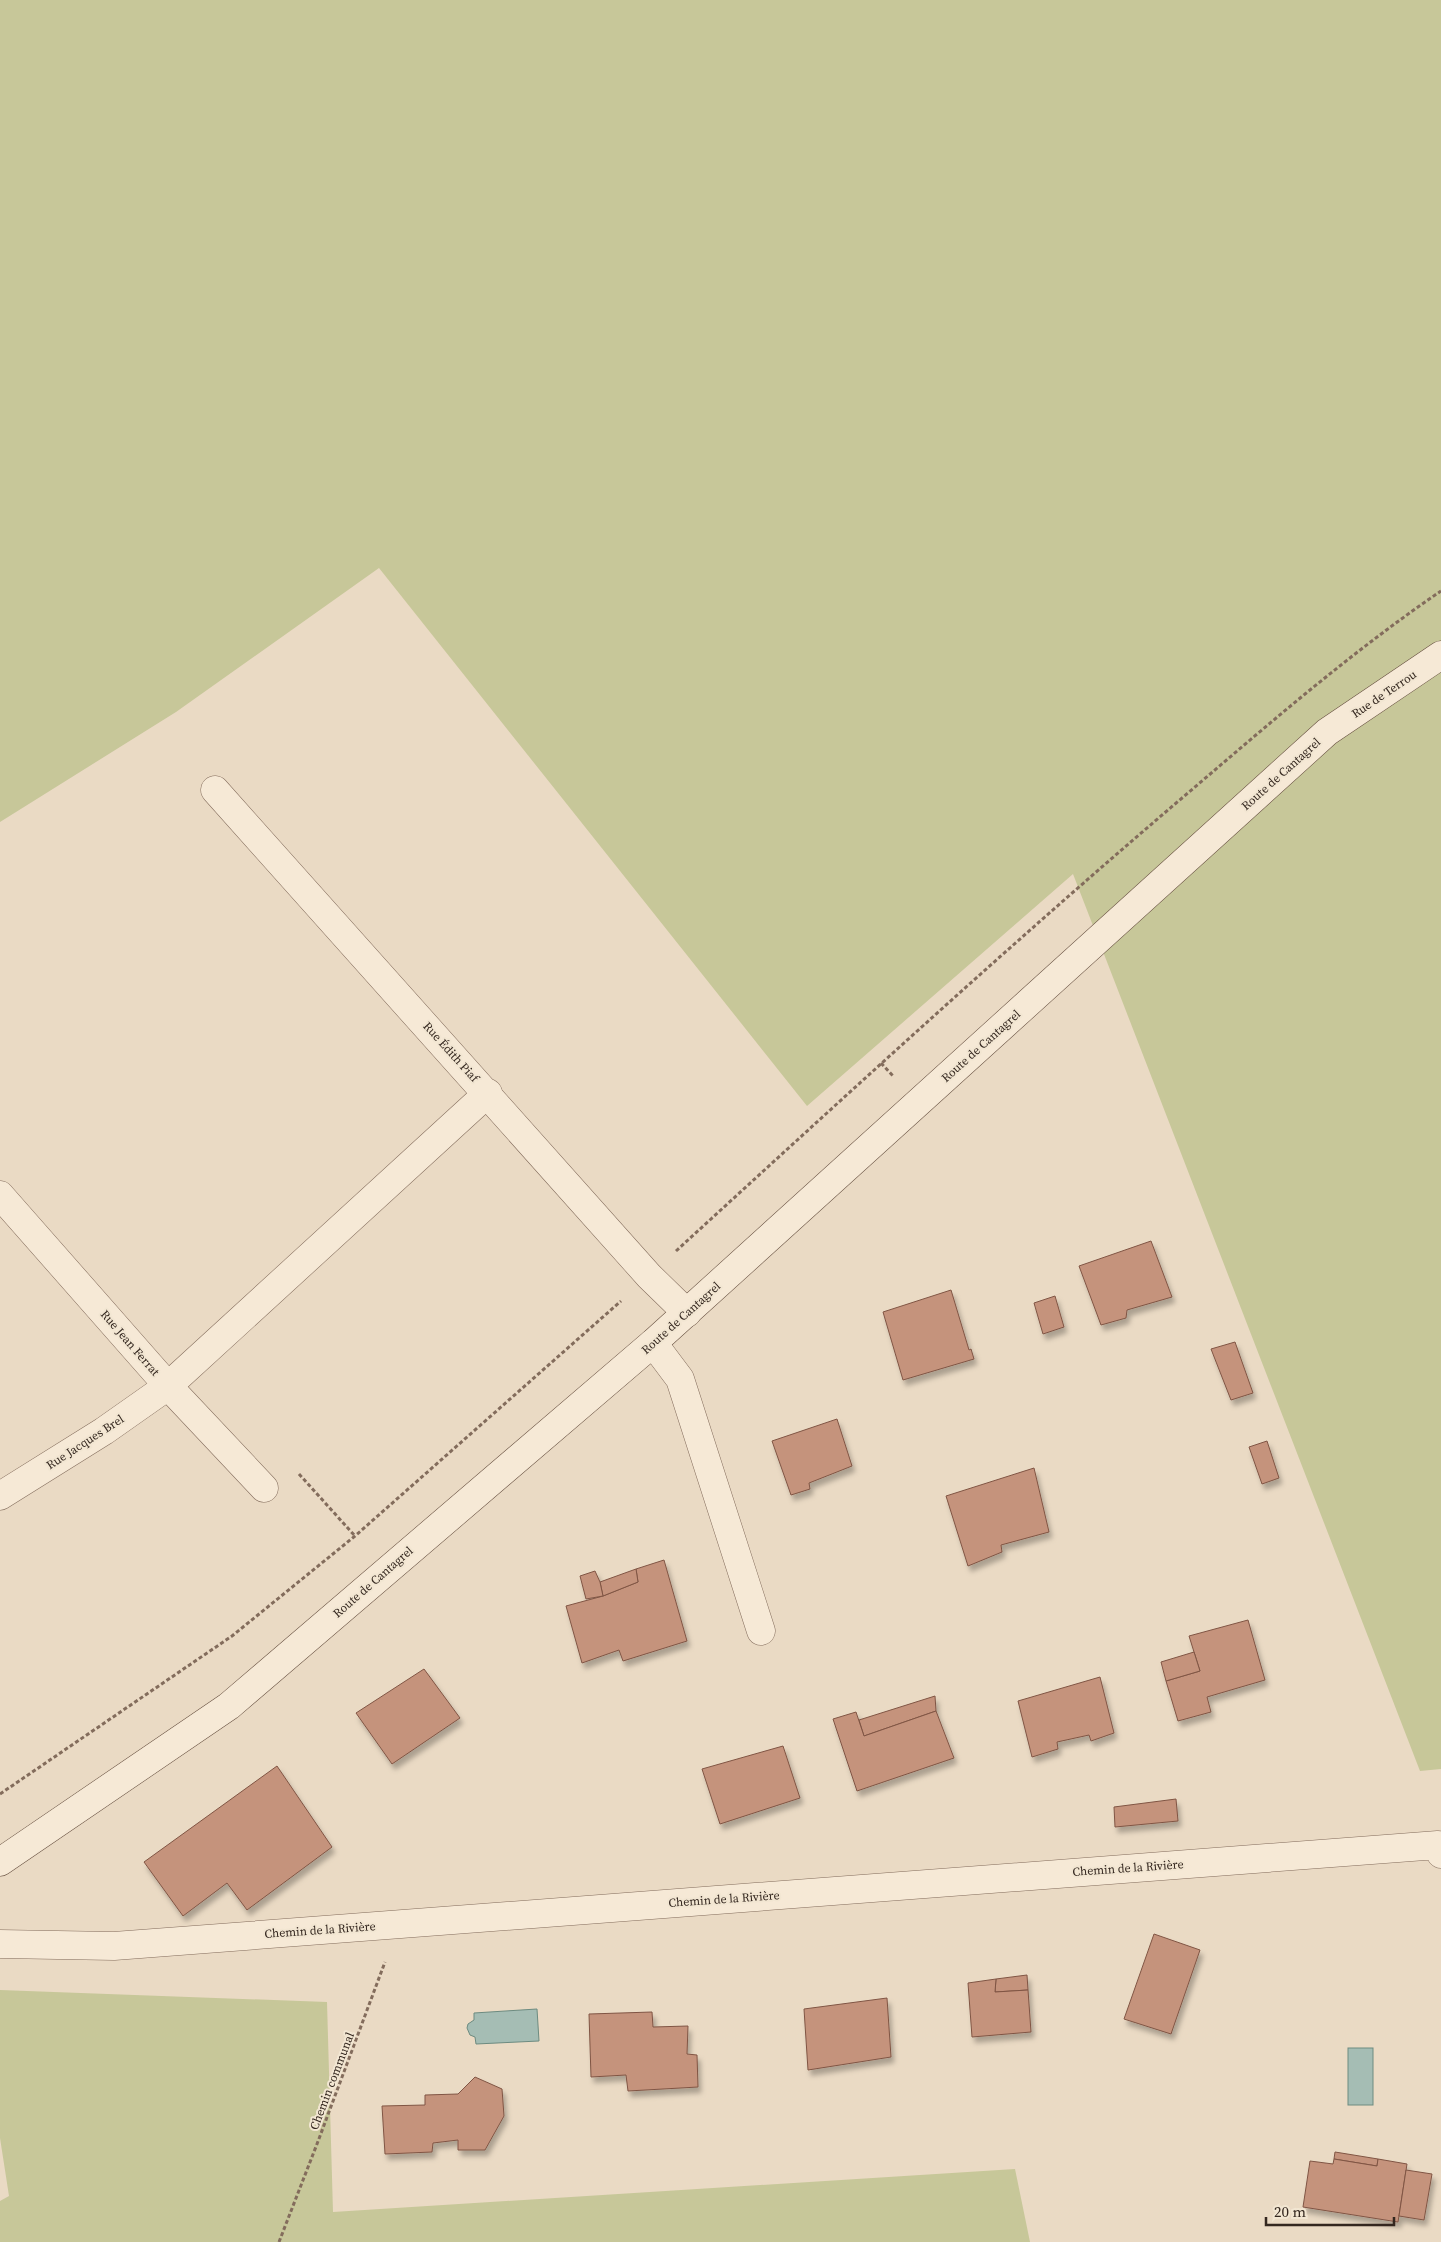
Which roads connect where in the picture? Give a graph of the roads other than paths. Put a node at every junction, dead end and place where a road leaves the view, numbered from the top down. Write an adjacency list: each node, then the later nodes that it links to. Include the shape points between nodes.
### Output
1 (1441, 655): 2 (street, Rue de Terrou)
2 (1327, 732): 6 (street, Route de Cantagrel)
3 (215, 790): 4 (street, Rue Édith Piaf)
4 (488, 1093): 6 (street, Rue Édith Piaf, via 649,1276); 8 (street, Rue Jacques Brel)
5 (0, 1195): 8 (street, Rue Jean Ferrat)
6 (686, 1313): 7 (street, Route de Cantagrel)
7 (653, 1343): 11 (street, via 680,1379); 13 (street, Route de Cantagrel, via 229,1706)
8 (168, 1386): 9 (street, Rue Jean Ferrat); 10 (street, Rue Jacques Brel)
9 (264, 1488)
10 (0, 1496)
11 (761, 1631)
12 (1440, 1848): 14 (street, Chemin de la Rivière, via 114,1946)
13 (0, 1862)
14 (0, 1944)

